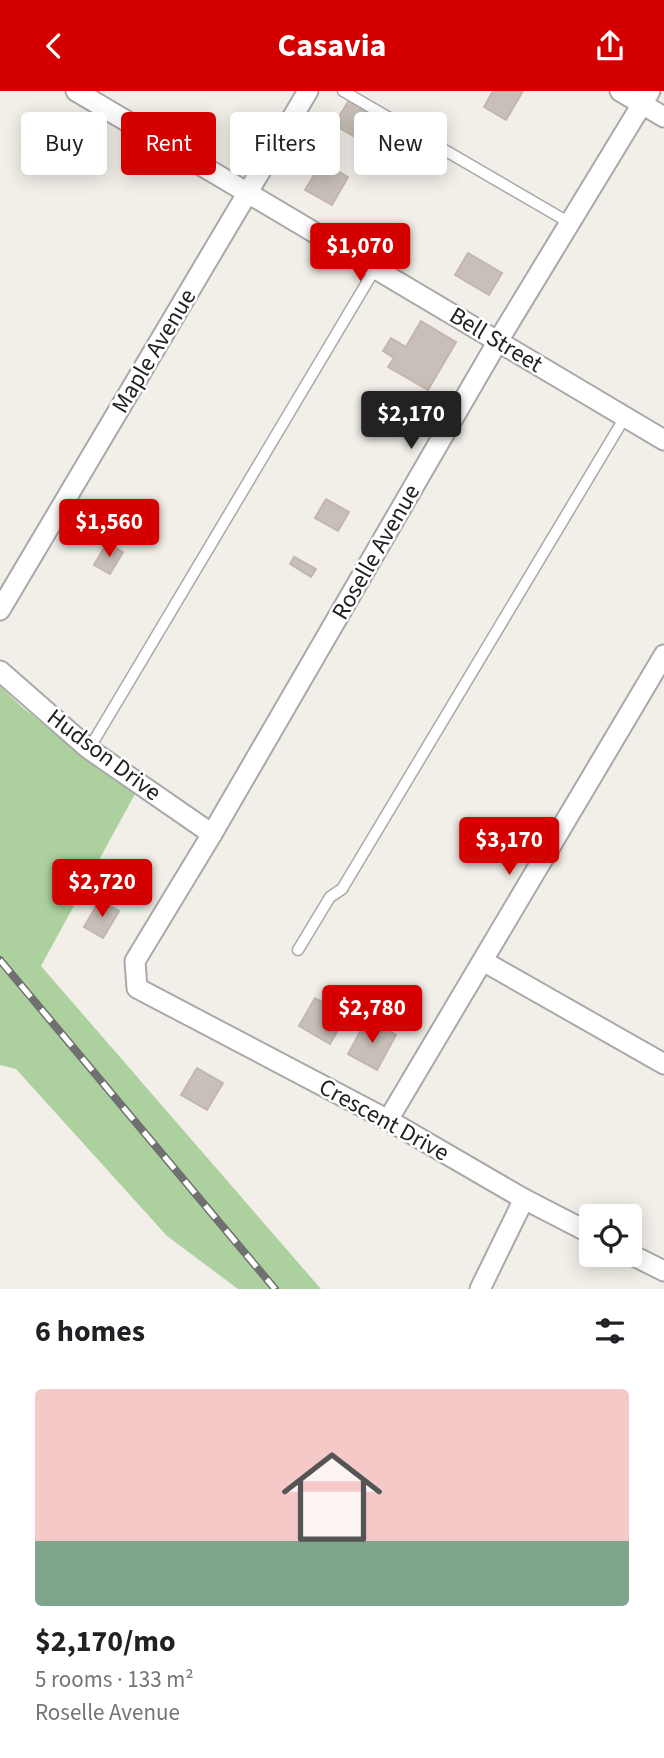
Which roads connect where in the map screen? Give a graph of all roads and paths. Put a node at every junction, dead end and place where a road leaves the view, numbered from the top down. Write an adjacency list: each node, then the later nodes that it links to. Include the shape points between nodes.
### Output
1 (76, 91): 7 (street, Bell Street)
2 (308, 91): 7 (street, Maple Avenue)
3 (343, 91): 8 (lane)
4 (620, 91): 5 (street)
5 (646, 98): 6 (street); 8 (street, Roselle Avenue)
6 (664, 117)
7 (248, 193): 9 (street, Bell Street); 13 (street, Maple Avenue)
8 (570, 223): 10 (street, Roselle Avenue)
9 (375, 268): 10 (street, Bell Street); 16 (lane)
10 (498, 341): 11 (street, Bell Street); 17 (street, Roselle Avenue)
11 (625, 417): 12 (street, Bell Street); 18 (lane, via 342,889 330,897)
12 (664, 440)
13 (0, 610)
14 (664, 655): 19 (street)
15 (0, 671): 16 (street, Hudson Drive)
16 (89, 749): 17 (street, Hudson Drive)
17 (212, 834): 21 (street, Crescent Drive, via 135,961 137,988)
18 (298, 950)
19 (483, 961): 20 (street); 21 (street)
20 (664, 1064)
21 (388, 1121): 22 (street, Crescent Drive)
22 (524, 1199): 23 (street, Crescent Drive); 26 (street)
23 (579, 1227)
24 (642, 1260): 25 (street)
25 (664, 1271)
26 (480, 1289)

